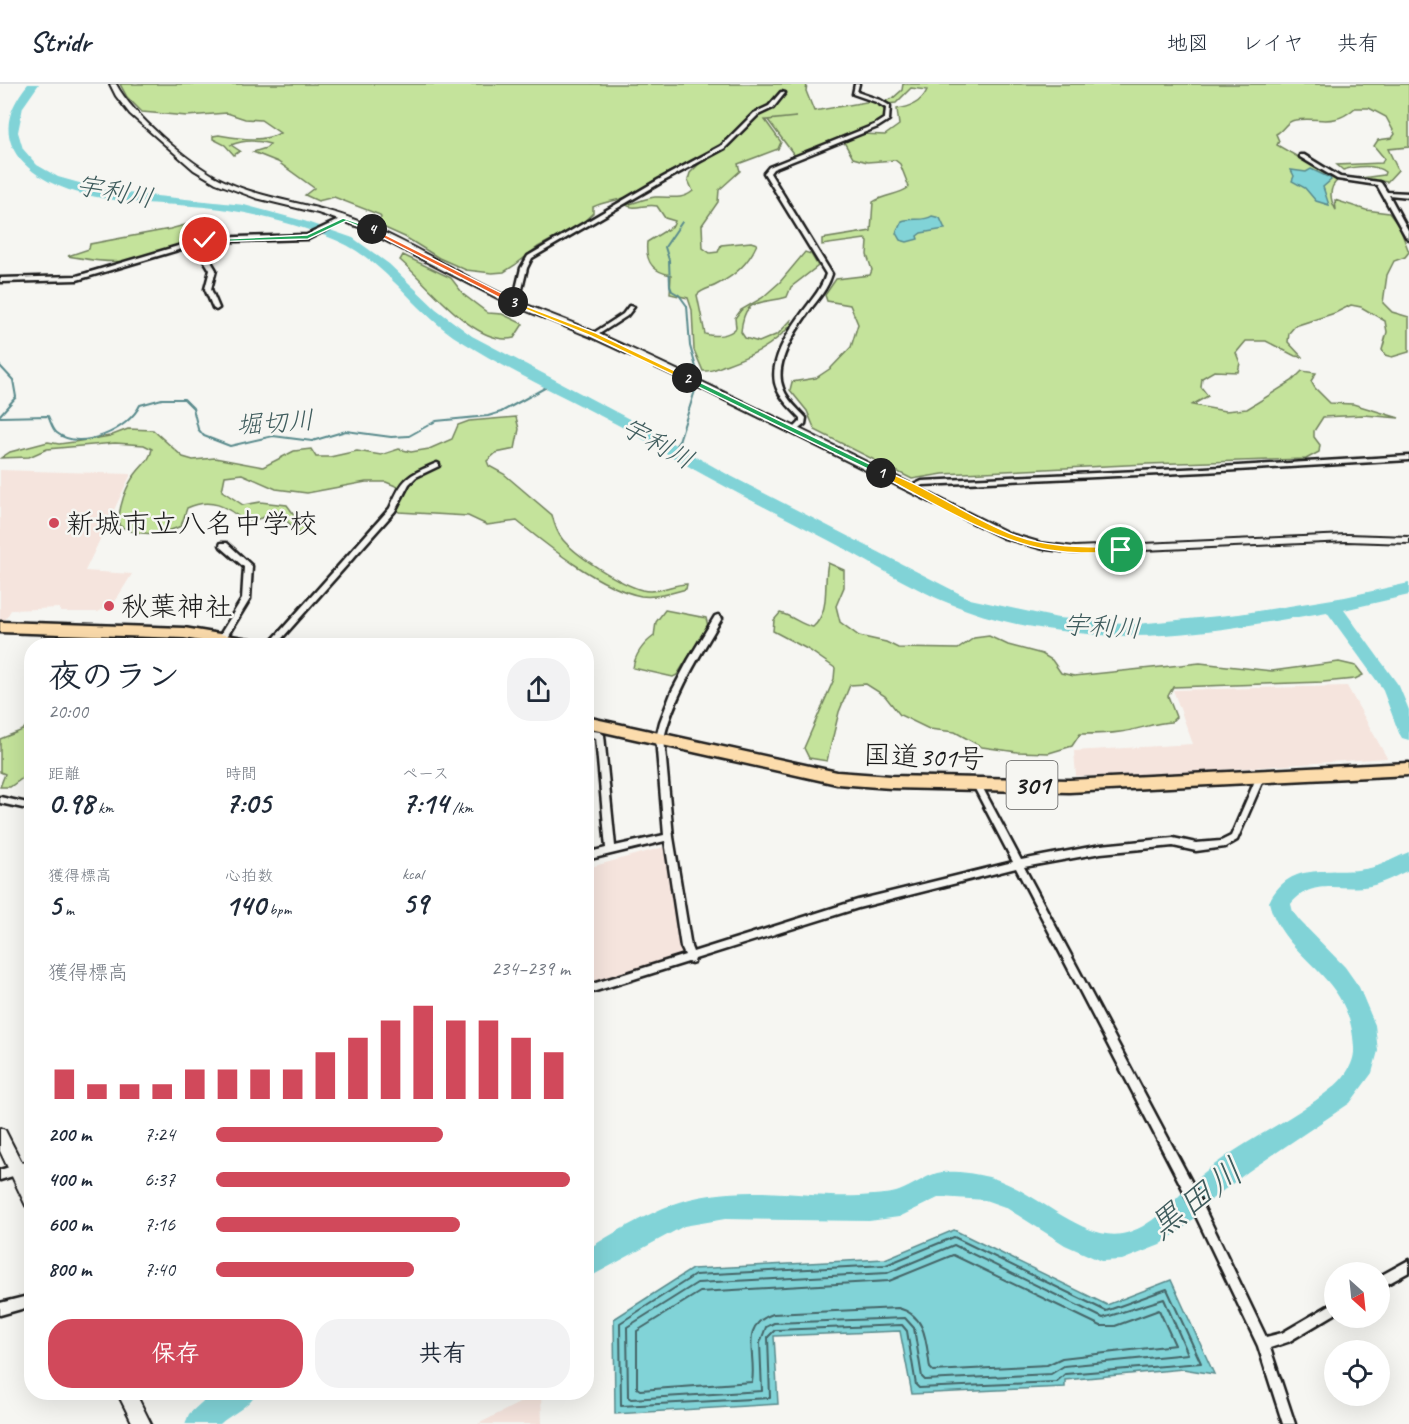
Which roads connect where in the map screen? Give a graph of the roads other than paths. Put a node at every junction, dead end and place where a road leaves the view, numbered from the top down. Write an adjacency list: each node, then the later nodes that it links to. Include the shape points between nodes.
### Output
1 (113, 84): 7 (street, via 132,113 197,168 219,181)
2 (856, 84): 15 (street, via 855,93 886,105 887,119 767,173 829,274 793,332 779,369 781,391 803,418)
3 (783, 93): 11 (street, via 723,147 530,257 525,263 520,292)
4 (1302, 156): 5 (street, via 1339,178 1379,184)
5 (1385, 193): 6 (street); 8 (street)
6 (1409, 195)
7 (345, 219): 9 (street, via 310,236); 11 (street)
8 (1409, 237)
9 (196, 242): 10 (street, via 77,278); 13 (street, via 213,270 208,289)
10 (0, 280)
11 (510, 301): 14 (street)
12 (631, 306): 14 (street, via 625,315)
13 (216, 308)
14 (594, 335): 15 (street)
15 (795, 430): 18 (street)
16 (1409, 458): 18 (street, via 922,483)
17 (437, 465): 24 (street, via 412,477 393,509)
18 (910, 488): 19 (street, via 1007,536 1075,550 1347,538)
19 (1409, 540)
20 (224, 545): 23 (street, via 248,566 246,599)
21 (718, 618): 27 (street, via 681,681)
22 (0, 627): 23 (highway, via 157,631)
23 (222, 638)
24 (278, 638)
25 (594, 724): 27 (highway, 国道301号 / 301)
26 (594, 734): 34 (street, via 600,735)
27 (660, 738): 30 (highway, 国道301号 / 301, via 837,778); 33 (street)
28 (1409, 769): 29 (highway, 国道301号 / 301)
29 (1260, 778): 30 (highway, 国道301号 / 301, via 1069,786); 36 (street, via 1234,838 1222,844 1197,847 1173,842 1101,849)
30 (976, 783): 36 (street)
31 (0, 800): 32 (street)
32 (24, 805)
33 (669, 837): 34 (street); 37 (street)
34 (611, 850): 35 (street)
35 (594, 855)
36 (1019, 864): 37 (street, via 902,892); 49 (street, via 1188,1186)
37 (691, 958): 38 (street)
38 (594, 988)
39 (0, 1135): 41 (street)
40 (24, 1168): 41 (street)
41 (17, 1171): 42 (street); 43 (street)
42 (0, 1175)
43 (24, 1185)
44 (1409, 1266): 45 (street)
45 (1390, 1276)
46 (24, 1302): 47 (street)
47 (0, 1309)
48 (1324, 1314): 49 (street, via 1284,1338)
49 (1263, 1344): 52 (street)
50 (130, 1400): 51 (street)
51 (141, 1424)
52 (1289, 1424)

